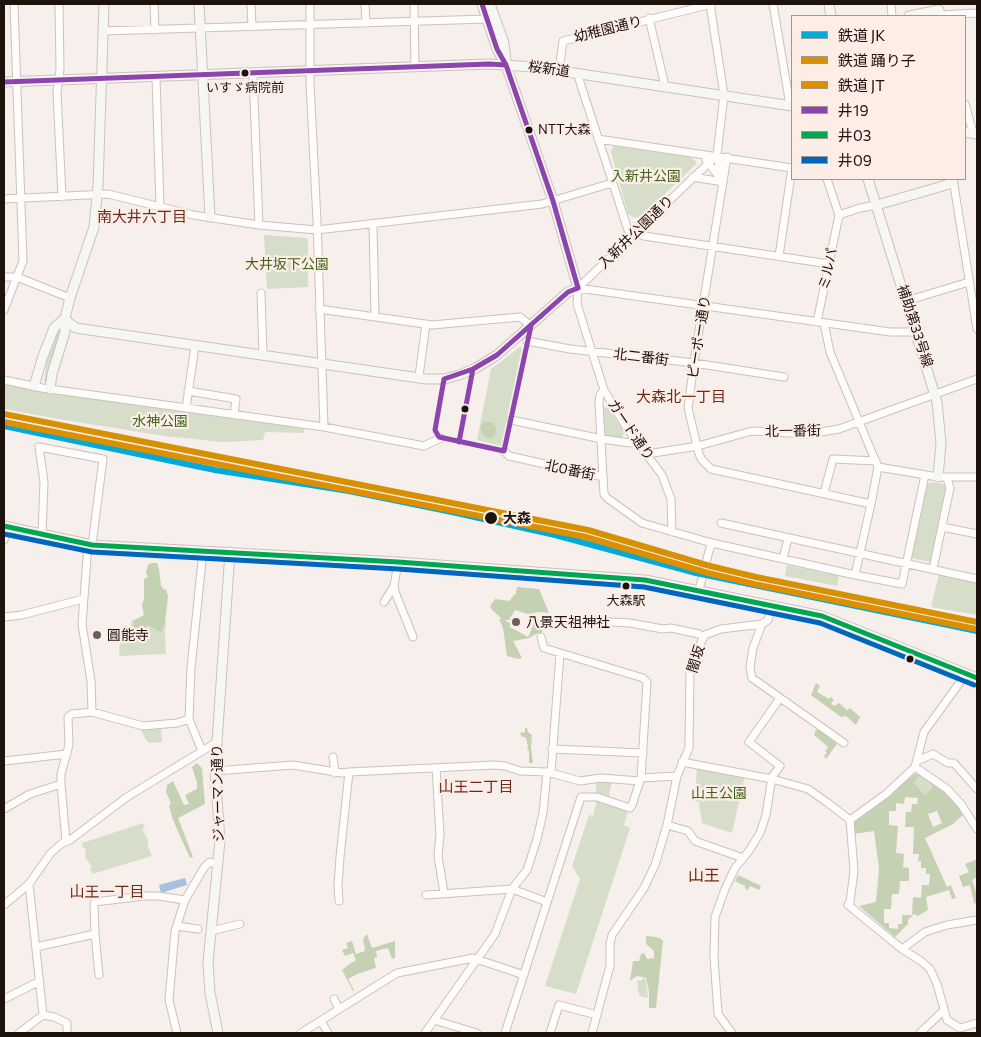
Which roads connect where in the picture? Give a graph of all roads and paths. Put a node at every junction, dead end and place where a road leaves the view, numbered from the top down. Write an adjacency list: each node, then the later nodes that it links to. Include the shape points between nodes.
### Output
1 (14, 4): 38 (street)
2 (59, 4): 36 (street)
3 (104, 4): 26 (street)
4 (154, 4): 25 (street)
5 (199, 4): 24 (street)
6 (251, 4): 23 (street)
7 (310, 4): 22 (street)
8 (365, 4): 21 (street)
9 (414, 4): 20 (street)
10 (482, 4): 19 (street)
11 (490, 4): 27 (street, via 504,43)
12 (711, 4): 14 (street, 幼稚園通り); 40 (street)
13 (773, 4): 41 (street)
14 (695, 6): 18 (street, 幼稚園通り)
15 (940, 11): 16 (street); 17 (street)
16 (977, 13)
17 (915, 15)
18 (649, 18): 29 (street, 幼稚園通り, via 563,40); 39 (street)
19 (487, 19): 20 (street); 27 (street)
20 (415, 22): 21 (street); 28 (street)
21 (366, 23): 22 (street)
22 (311, 25): 23 (street); 30 (street)
23 (252, 27): 24 (street)
24 (200, 28): 25 (street); 33 (street)
25 (155, 30): 26 (street)
26 (103, 31): 35 (street)
27 (506, 65): 28 (street, 桜新道); 29 (street, 桜新道); 61 (street)
28 (415, 67): 30 (street, 桜新道)
29 (559, 70): 32 (street, 桜新道)
30 (310, 71): 31 (street, 桜新道); 68 (street)
31 (253, 73): 33 (street, 桜新道); 67 (street)
32 (577, 73): 39 (street, 桜新道); 44 (street)
33 (203, 75): 34 (street, 桜新道); 65 (street)
34 (156, 77): 35 (street, 桜新道); 62 (street)
35 (101, 79): 36 (street, 桜新道); 57 (street)
36 (58, 80): 38 (street, 桜新道); 58 (street)
37 (4, 82): 38 (street, 桜新道)
38 (16, 82): 59 (street)
39 (665, 86): 40 (street, 桜新道)
40 (724, 95): 41 (street, 桜新道); 46 (street)
41 (791, 105)
42 (966, 108): 43 (street)
43 (972, 133)
44 (598, 139): 45 (street); 56 (street)
45 (702, 153): 46 (street); 48 (street)
46 (716, 155): 47 (street); 48 (street, 入新井公園通り); 55 (street)
47 (726, 157): 49 (street); 55 (street, ピーポー通り)
48 (708, 163): 51 (street, 入新井公園通り); 55 (street)
49 (791, 168)
50 (791, 175): 71 (street)
51 (693, 177): 55 (street); 69 (street, 入新井公園通り)
52 (827, 180): 64 (street)
53 (868, 180): 63 (street, 補助第33号線)
54 (953, 181): 63 (street); 75 (street)
55 (723, 182): 70 (street, ピーポー通り)
56 (612, 183): 61 (street); 69 (street, via 628,230)
57 (97, 195): 58 (street); 62 (street, via 108,194); 78 (street, via 94,226)
58 (62, 197): 59 (street)
59 (22, 198): 60 (street); 73 (street, via 23,261)
60 (4, 199)
61 (553, 201): 66 (street); 76 (street)
62 (160, 206): 65 (street)
63 (876, 206): 64 (street); 79 (street, 補助第33号線)
64 (839, 215): 72 (street, ミルパ)
65 (210, 218): 67 (street)
66 (373, 224): 68 (street); 84 (street)
67 (259, 225): 68 (street)
68 (317, 230): 81 (street)
69 (634, 233): 70 (street); 76 (street, 入新井公園通り)
70 (714, 246): 71 (street); 80 (street, ピーポー通り)
71 (779, 256): 72 (street)
72 (829, 264): 85 (street, ミルパ)
73 (17, 277): 74 (street); 78 (street); 82 (street)
74 (4, 278)
75 (969, 282): 79 (street); 88 (street)
76 (578, 288): 80 (street); 87 (street, via 568,292); 92 (street, ガード通り, via 577,304)
77 (261, 293): 93 (street)
78 (70, 298): 83 (street)
79 (906, 300): 89 (street, 補助第33号線)
80 (704, 306): 85 (street); 95 (street, ピーポー通り)
81 (320, 309): 84 (street); 94 (street)
82 (4, 310)
83 (65, 318): 91 (street, via 76,328); 100 (street, via 54,328); 101 (street, via 65,332)
84 (375, 318): 86 (street)
85 (821, 322): 89 (street, via 890,332); 108 (street)
86 (426, 324): 87 (street, via 515,317); 96 (street)
87 (531, 326): 96 (street, via 497,355 473,369 444,379)
88 (977, 329)
89 (916, 332): 104 (street, 補助第33号線)
90 (527, 341): 92 (street, 北二番街)
91 (195, 346): 93 (street); 103 (street)
92 (592, 351): 95 (street, 北二番街); 102 (street, ガード通り)
93 (263, 356): 94 (street)
94 (322, 363): 96 (street); 109 (street)
95 (694, 363): 97 (street, 北二番街); 113 (street, ピーポー通り, via 688,408)
96 (419, 376)
97 (784, 377)
98 (977, 379): 104 (street, 北一番街)
99 (4, 380): 100 (street)
100 (34, 386): 101 (street)
101 (50, 389): 105 (street)
102 (604, 390): 111 (street, via 599,403); 112 (street, ガード通り)
103 (188, 391): 105 (street); 106 (street, via 236,399)
104 (935, 394): 108 (street, 北一番街); 120 (street, 補助第33号線, via 941,430)
105 (186, 408): 106 (street)
106 (234, 415): 109 (street)
107 (511, 420): 111 (street)
108 (859, 422): 113 (street, 北一番街, via 808,434 752,431); 116 (street)
109 (324, 427): 110 (street, via 424,446)
110 (441, 438)
111 (602, 439): 112 (street, via 630,444); 118 (street)
112 (636, 440): 115 (street, ガード通り)
113 (698, 446): 115 (street, 北一番街); 121 (street, ピーポー通り, via 702,460 712,469)
114 (504, 451): 118 (street, 北0番街, via 509,456)
115 (647, 454): 126 (street, ガード通り, via 662,475 671,499)
116 (877, 464): 117 (street); 121 (street, via 833,459); 122 (street)
117 (925, 475): 120 (street); 138 (street)
118 (603, 477): 126 (street, 北0番街, via 607,498 642,523)
119 (977, 477): 120 (street)
120 (942, 478): 125 (street, via 950,488)
121 (824, 493): 122 (street, ピーポー通り)
122 (872, 504): 135 (street)
123 (721, 524): 129 (street)
124 (6, 526): 127 (street); 130 (street)
125 (942, 527): 128 (street); 139 (street)
126 (672, 532): 131 (street)
127 (42, 534): 132 (street); 132 (street, via 44,482 39,447 102,459)
128 (977, 534)
129 (788, 538): 135 (street); 136 (street)
130 (4, 540)
131 (712, 543): 136 (street); 143 (street)
132 (90, 545): 133 (street); 144 (street)
133 (203, 551): 134 (street); 158 (street)
134 (230, 552): 137 (street); 159 (street, ジャーマン通り)
135 (860, 554): 138 (street); 140 (street)
136 (783, 559): 140 (street)
137 (398, 562): 142 (street); 143 (street, via 645,580)
138 (906, 563): 139 (street); 140 (street, via 902,584)
139 (933, 568): 141 (street)
140 (855, 575)
141 (977, 579)
142 (394, 586): 145 (street); 151 (street)
143 (699, 590): 146 (street)
144 (83, 599): 147 (street); 157 (street, via 82,624 91,681)
145 (384, 602)
146 (772, 606): 149 (street, via 768,620); 154 (street, via 828,618)
147 (4, 617)
148 (596, 622): 152 (street, via 671,628)
149 (762, 624): 152 (street, 闇坂, via 722,629); 156 (street, via 753,648 752,678)
150 (541, 636): 153 (street, via 544,648)
151 (413, 637)
152 (703, 637): 167 (street, 闇坂, via 690,668 689,748)
153 (560, 654): 161 (street); 163 (street, via 648,682)
154 (966, 674): 155 (street); 168 (street, via 924,732)
155 (977, 678)
156 (780, 698): 160 (street); 176 (street, via 749,742 780,766)
157 (92, 712): 158 (street, via 144,726); 164 (street, via 68,717)
158 (189, 719): 162 (street)
159 (217, 742): 162 (street); 170 (street, ジャーマン通り)
160 (844, 743)
161 (552, 749): 163 (street); 173 (street)
162 (202, 751): 183 (street, via 127,797)
163 (643, 753): 175 (street)
164 (67, 754): 166 (street); 177 (street)
165 (333, 757): 172 (street)
166 (4, 761)
167 (682, 762): 174 (street, 闇坂); 176 (street)
168 (916, 764): 178 (street, via 933,754 954,763); 180 (street, via 886,794); 182 (street, via 947,789)
169 (436, 768): 171 (street); 173 (street, via 494,765); 188 (street, via 438,856)
170 (216, 771): 172 (street, via 293,765); 185 (street, ジャーマン通り, via 220,840)
171 (349, 772): 172 (street); 191 (street)
172 (335, 773)
173 (549, 773): 175 (street, via 580,781); 187 (street, via 537,839 527,870)
174 (678, 776): 175 (street); 181 (street, 闇坂)
175 (640, 779): 192 (street, via 630,808 597,797 581,797)
176 (772, 779): 180 (street, via 808,790); 184 (street, via 760,833)
177 (61, 784): 179 (street, via 30,794); 183 (street)
178 (977, 789)
179 (4, 809)
180 (850, 820): 201 (street, via 854,871 848,905)
181 (667, 825): 184 (street, via 688,831 695,841); 211 (street, 闇坂, via 644,888 612,935 610,966)
182 (977, 829)
183 (66, 842): 186 (street, via 50,854)
184 (743, 858): 226 (street, via 724,889 715,917 718,1014)
185 (218, 865): 190 (street, via 210,862 205,866); 198 (street, ジャーマン通り)
186 (29, 884): 193 (street); 200 (street)
187 (512, 889): 188 (street); 192 (street); 202 (street, via 498,928)
188 (444, 893): 189 (street)
189 (426, 894)
190 (185, 900): 196 (street); 199 (street, via 151,896 95,902)
191 (339, 901)
192 (547, 902): 204 (street)
193 (4, 905)
194 (977, 920): 201 (street, via 925,932)
195 (240, 924): 198 (street)
196 (177, 926): 197 (street); 217 (street, via 169,1000)
197 (198, 929)
198 (211, 931): 218 (street, ジャーマン通り, via 209,985)
199 (95, 934): 200 (street); 203 (street)
200 (36, 946): 205 (street)
201 (902, 950): 209 (street, via 930,969)
202 (477, 959): 204 (street); 208 (street, via 397,973); 212 (street)
203 (99, 974)
204 (524, 974): 223 (street)
205 (40, 981): 206 (street); 210 (street)
206 (4, 999)
207 (334, 999): 208 (street)
208 (339, 1009): 213 (street)
209 (944, 1010): 214 (street, via 947,1020 960,1028); 227 (street)
210 (42, 1015): 215 (street); 216 (street, via 67,1023)
211 (597, 1015): 224 (street, via 559,1005); 225 (street, 闇坂)
212 (434, 1020): 221 (street); 222 (street)
213 (321, 1021): 219 (street); 220 (street)
214 (977, 1024)
215 (19, 1033)
216 (67, 1033)
217 (178, 1033)
218 (218, 1033)
219 (302, 1033)
220 (328, 1033)
221 (425, 1033)
222 (476, 1033)
223 (505, 1033)
224 (550, 1033)
225 (592, 1033)
226 (732, 1033)
227 (920, 1033)

